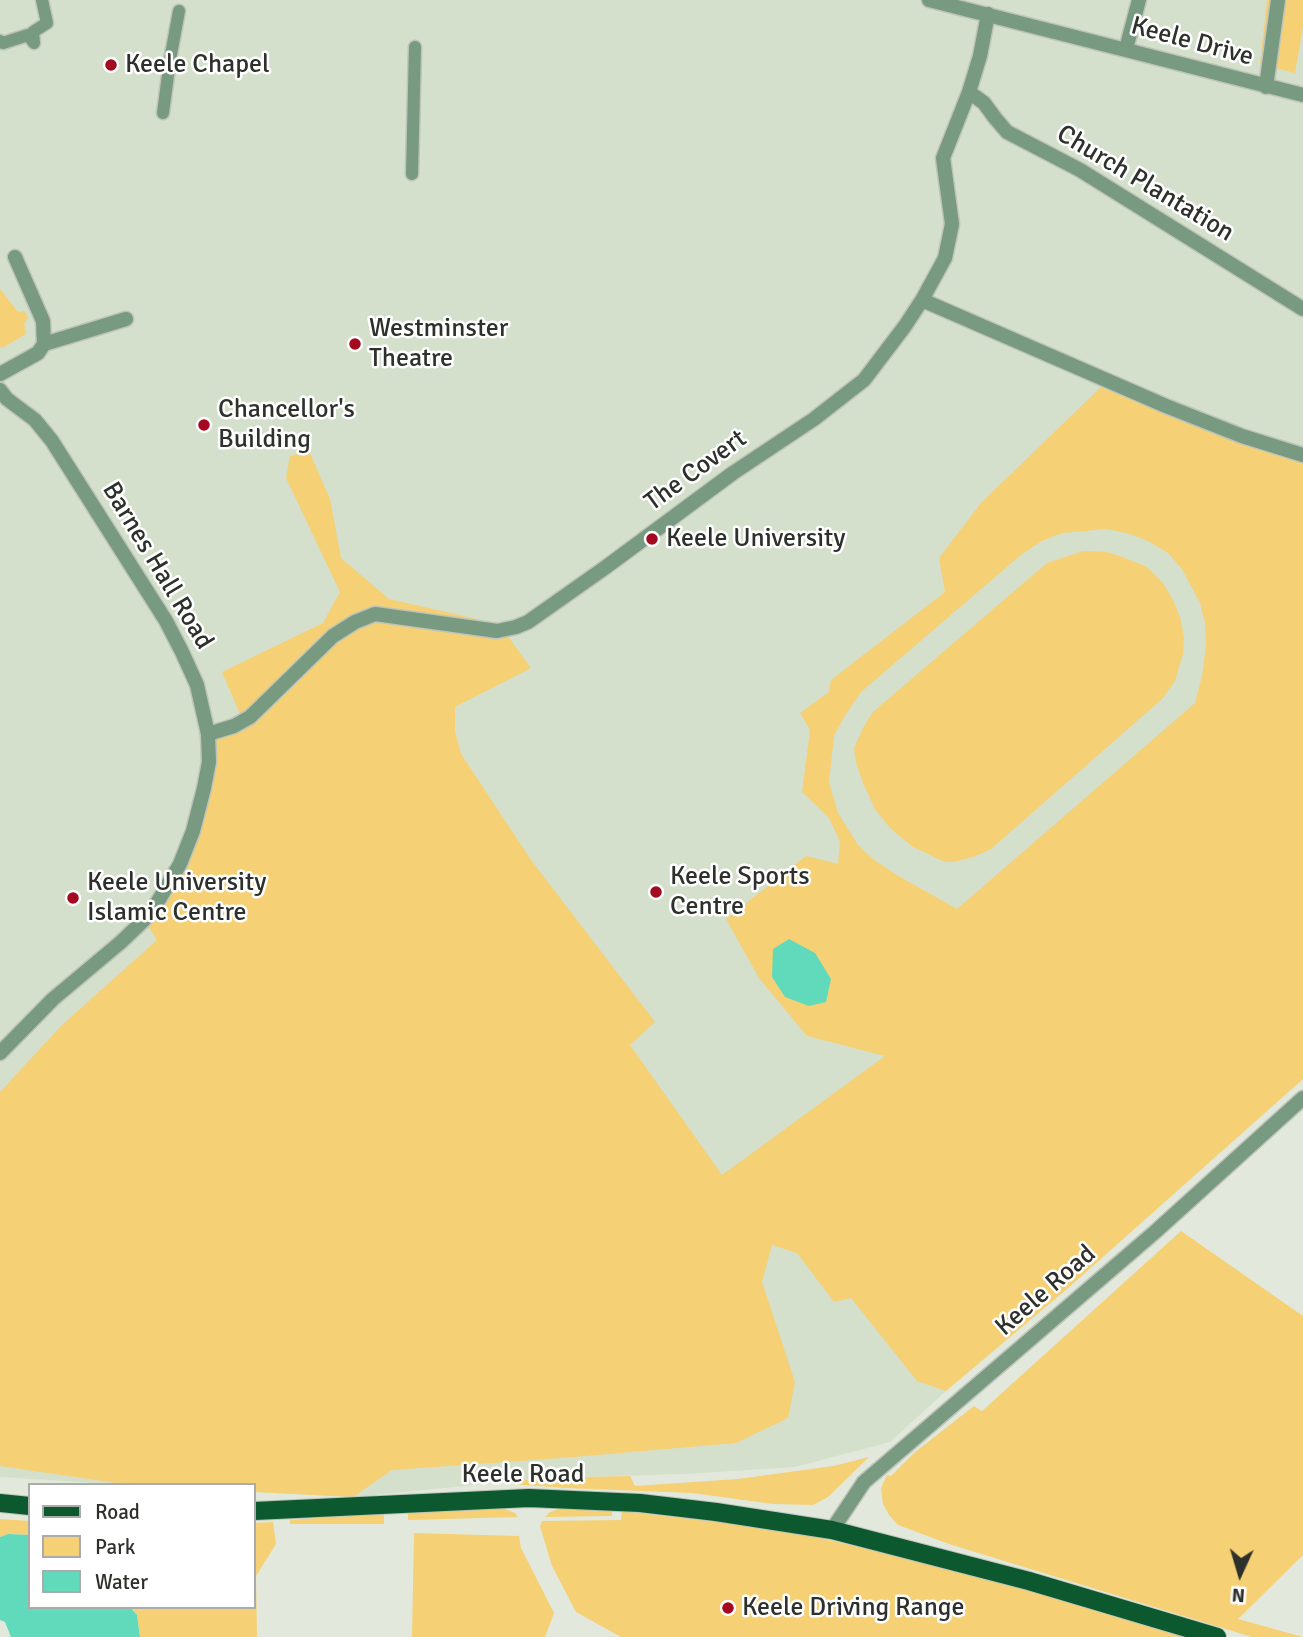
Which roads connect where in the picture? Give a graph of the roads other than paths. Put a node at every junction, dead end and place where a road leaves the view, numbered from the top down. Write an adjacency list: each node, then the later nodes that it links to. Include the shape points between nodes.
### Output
1 (42, 0): 7 (street, via 47,23 33,32 34,43 28,35)
2 (929, 0): 6 (street, Keele Drive)
3 (1139, 0): 9 (street)
4 (1278, 0): 10 (street)
5 (179, 11): 13 (street)
6 (988, 14): 9 (street, Keele Drive); 11 (street, The Covert)
7 (0, 41)
8 (415, 47): 14 (street)
9 (1126, 49): 10 (street, Keele Drive)
10 (1266, 87): 12 (street, Keele Drive)
11 (970, 92): 16 (street, The Covert, via 943,158 952,224 945,258); 17 (street, Church Plantation, via 1007,132 1080,170)
12 (1303, 95)
13 (163, 113)
14 (412, 174)
15 (15, 257): 19 (street, via 43,321)
16 (922, 300): 22 (street, via 1166,406); 23 (street, The Covert, via 864,380 538,616 497,631 375,614 333,636 250,717)
17 (1303, 309)
18 (126, 319): 19 (street)
19 (44, 344): 20 (street, via 38,353)
20 (0, 374)
21 (0, 390): 23 (street, Barnes Hall Road, via 52,441 137,574 197,685)
22 (1303, 455)
23 (208, 734): 24 (street, Barnes Hall Road, via 209,762 193,831 154,908)
24 (0, 1053)
25 (1303, 1098): 29 (street, Keele Road, via 864,1482)
26 (0, 1503): 27 (main road)
27 (28, 1506)
28 (256, 1511): 29 (main road, Keele Road, via 564,1499 640,1503)
29 (832, 1530): 30 (main road, Keele Road, via 1029,1581)
30 (1217, 1637)

